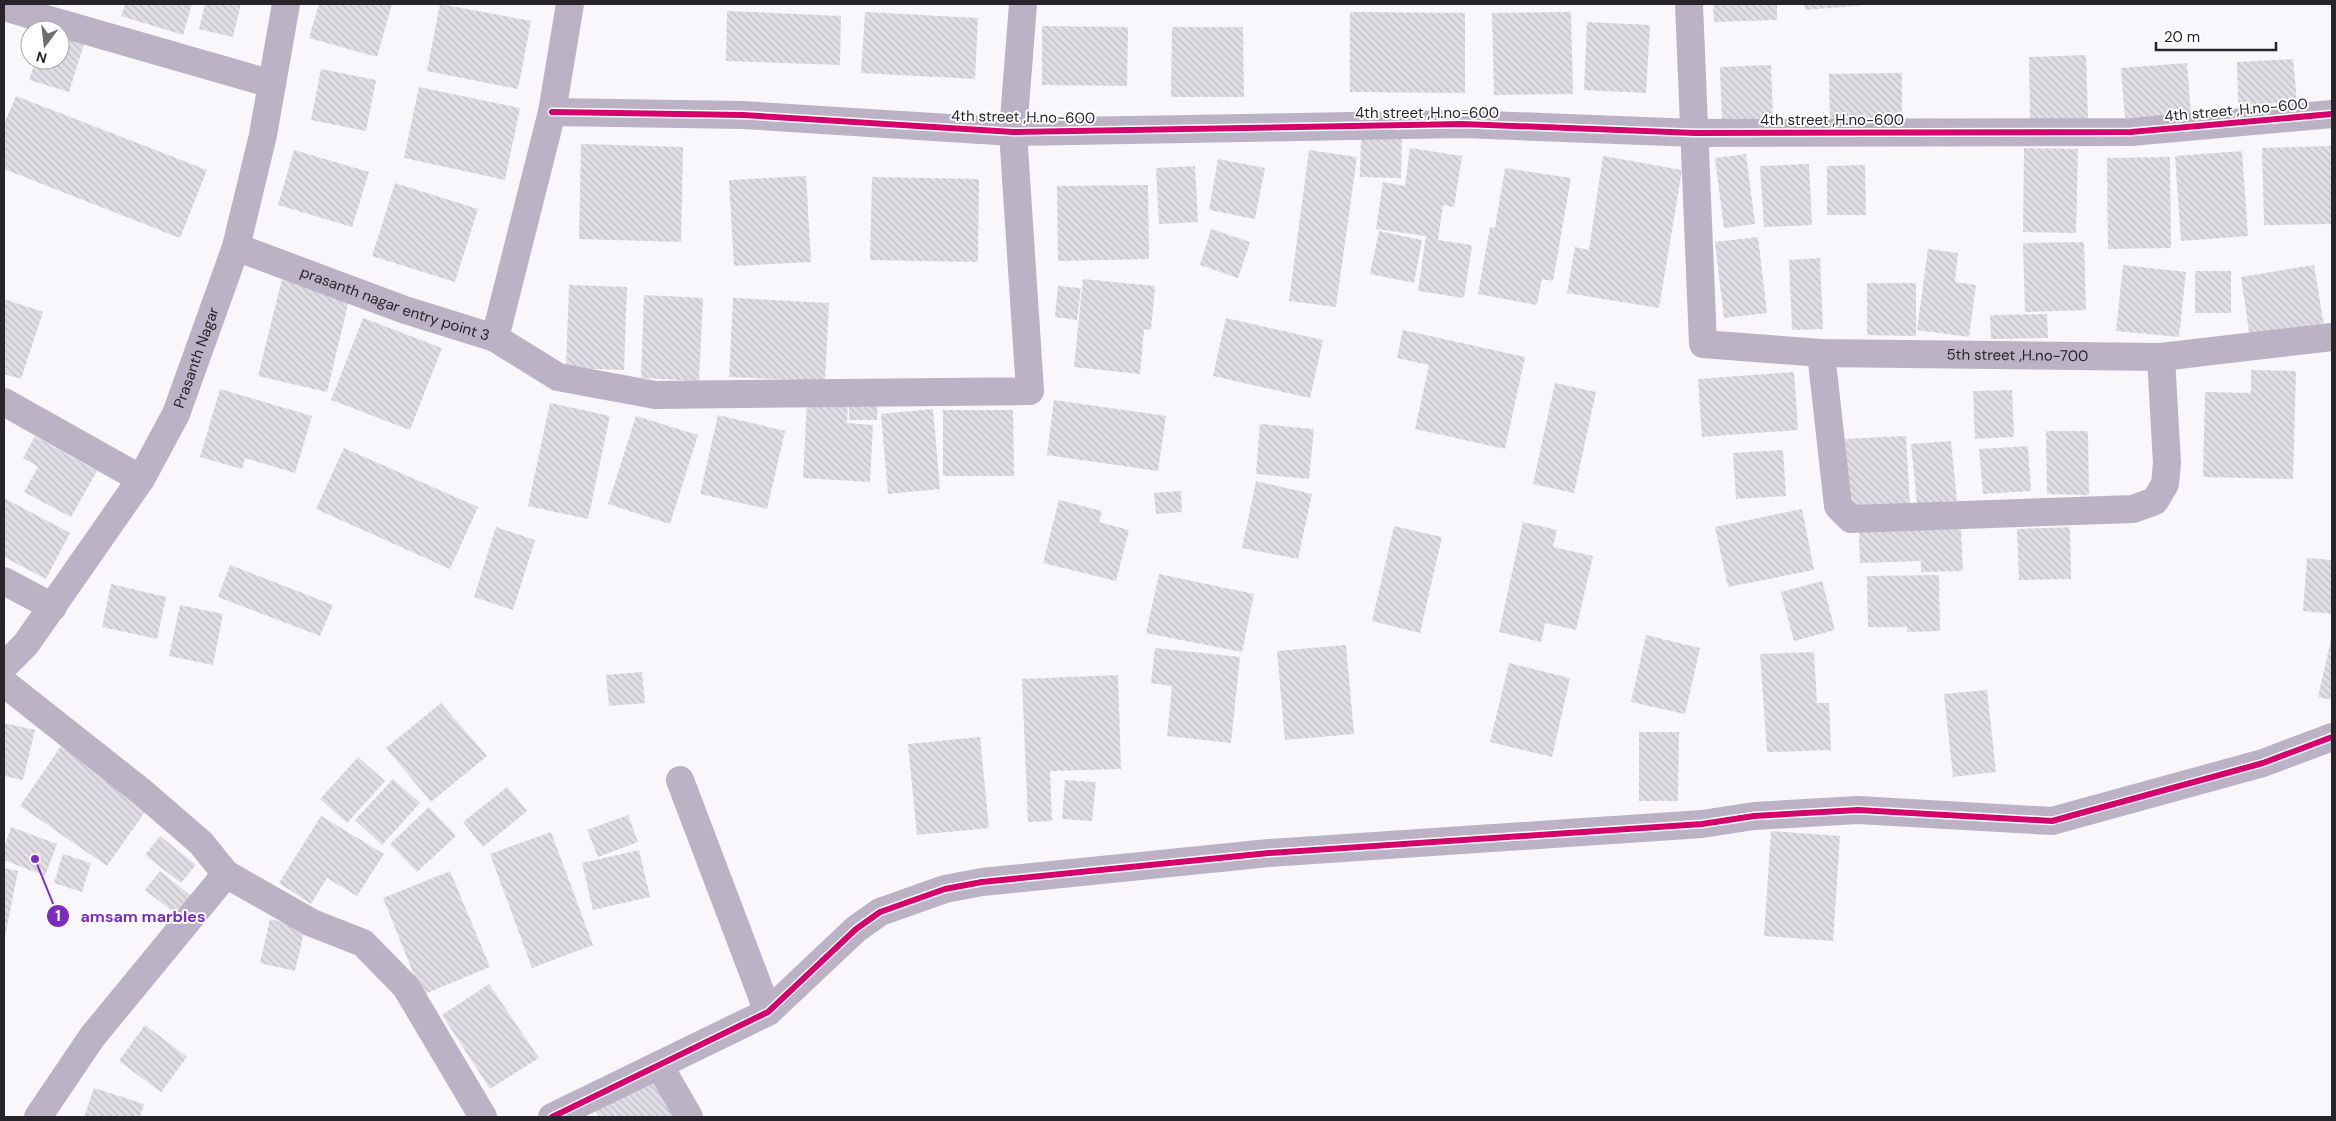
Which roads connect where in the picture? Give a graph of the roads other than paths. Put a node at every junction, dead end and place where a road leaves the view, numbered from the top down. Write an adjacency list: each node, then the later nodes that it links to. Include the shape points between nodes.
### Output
1 (286, 4): 6 (street, Prasanth Nagar)
2 (570, 4): 7 (street, prasanth nagar entry point 3)
3 (1023, 4): 9 (street)
4 (1689, 4): 10 (street)
5 (4, 7): 6 (street)
6 (272, 84): 11 (street, Prasanth Nagar, via 258,160)
7 (552, 112): 9 (street, 4th street ,H.no-600, via 742,115); 13 (street, prasanth nagar entry point 3)
8 (2332, 114): 10 (street, 4th street ,H.no-600, via 2131,132)
9 (1013, 132): 10 (street, 4th street ,H.no-600, via 1463,124); 13 (street, via 1030,391 655,395 558,377)
10 (1695, 133): 14 (street, 5th street ,H.no-700, via 1703,344)
11 (236, 246): 13 (street, prasanth nagar entry point 3, via 405,310); 17 (street, Prasanth Nagar, via 176,414)
12 (2332, 337): 15 (street, 5th street ,H.no-700)
13 (495, 338)
14 (1820, 352): 15 (street, 5th street ,H.no-700); 15 (street, via 1838,506 1851,519 2133,509 2155,501 2165,484 2167,463)
15 (2161, 357)
16 (4, 402): 17 (street)
17 (141, 479): 19 (street, Prasanth Nagar)
18 (4, 581): 19 (street)
19 (53, 607): 20 (street, Prasanth Nagar, via 26,644)
20 (4, 666)
21 (4, 683): 24 (street, via 201,842)
22 (2332, 737): 25 (street, via 2263,763 2052,821 1858,810 1754,816 1692,825 1269,853 982,882 945,889 880,912 856,929)
23 (680, 780): 25 (street)
24 (226, 874): 27 (street, via 92,1037); 28 (street, via 312,923 363,943 406,987)
25 (768, 1012): 26 (street)
26 (659, 1065): 29 (street); 30 (street)
27 (38, 1117)
28 (483, 1117)
29 (552, 1117)
30 (689, 1117)

